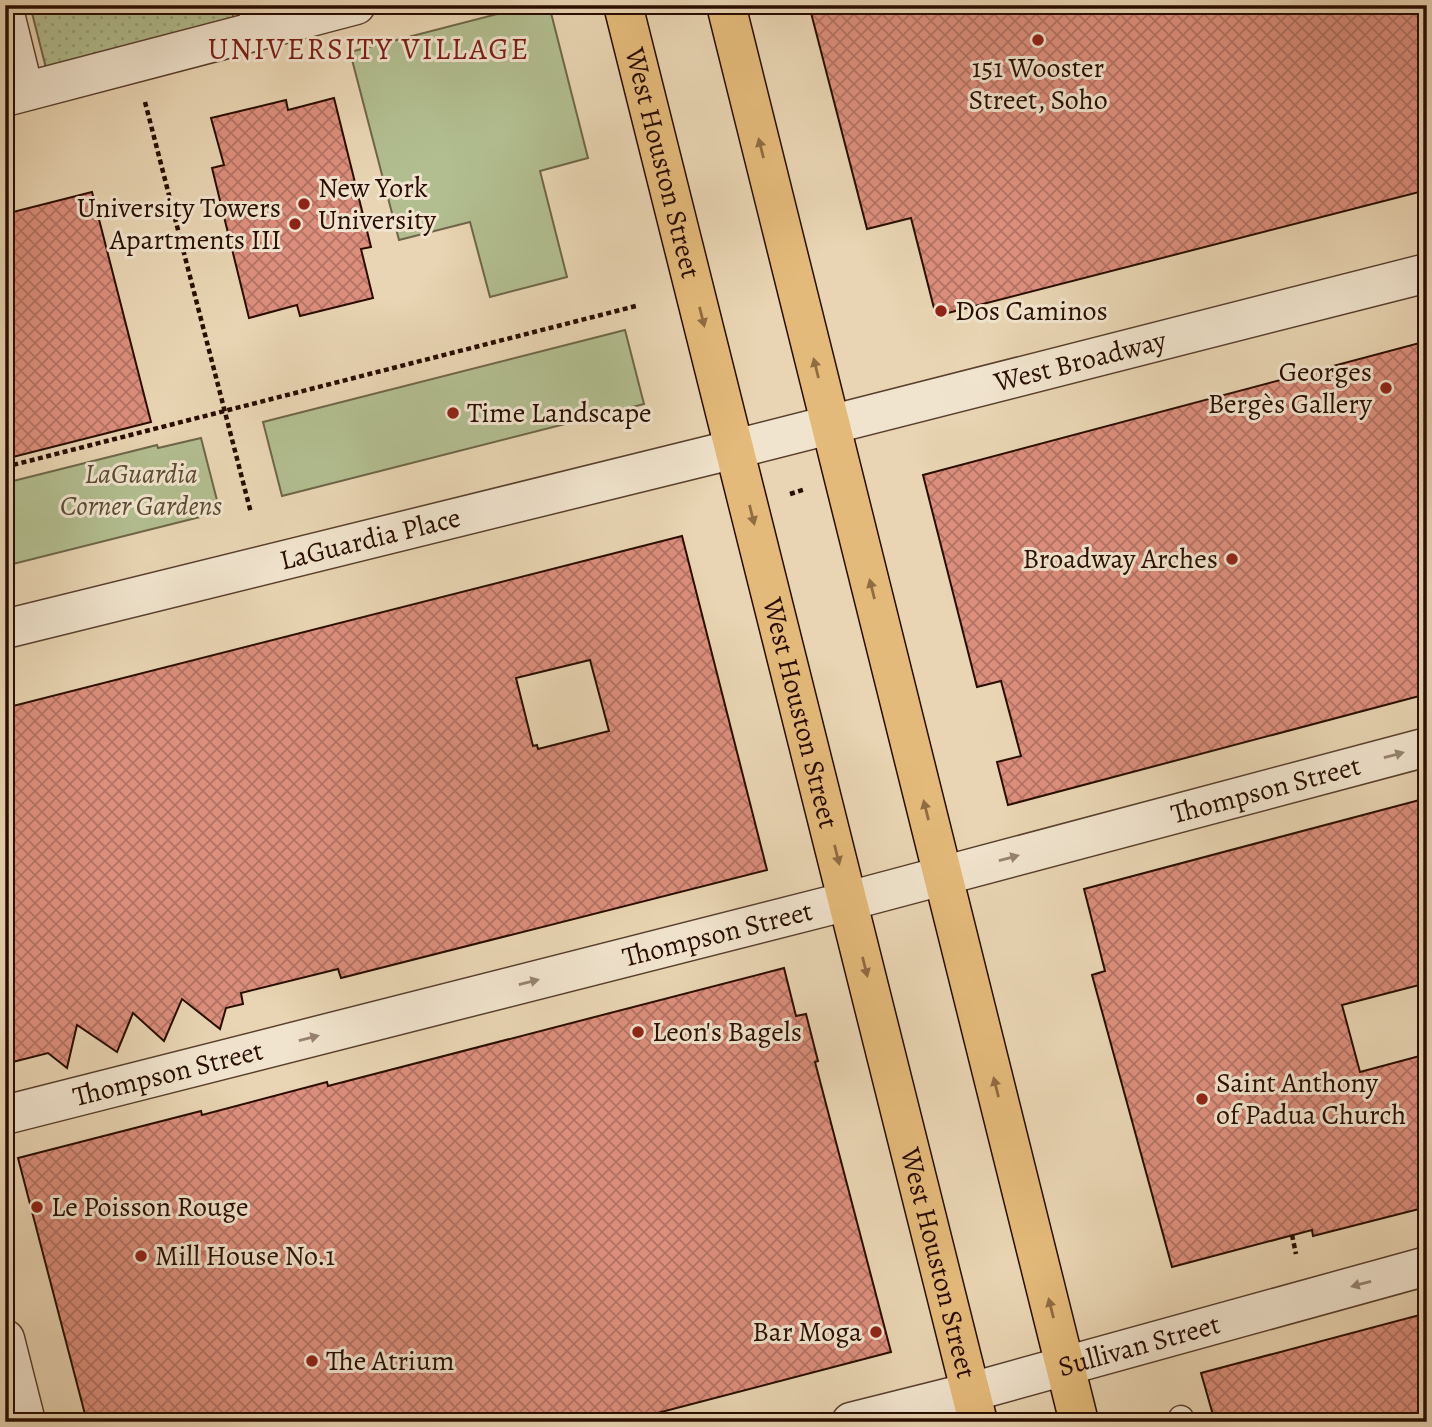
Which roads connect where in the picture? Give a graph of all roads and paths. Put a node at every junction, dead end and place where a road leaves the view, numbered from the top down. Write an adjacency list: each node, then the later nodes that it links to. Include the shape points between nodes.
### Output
1 (10, 5): 6 (lane)
2 (356, 5): 5 (street)
3 (623, 5): 12 (main road, West Houston Street, one-way to 12)
4 (726, 5): 11 (main road, one-way to 4)
5 (253, 18): 6 (street)
6 (18, 94)
7 (143, 94): 10 (path)
8 (1427, 273): 11 (street, West Broadway)
9 (636, 306): 10 (path)
10 (224, 411): 13 (path); 14 (path)
11 (830, 424): 12 (street, West Broadway); 17 (main road, one-way to 11)
12 (735, 449): 15 (street, LaGuardia Place); 18 (main road, West Houston Street, one-way to 18)
13 (5, 467)
14 (251, 513)
15 (5, 629)
16 (1427, 747): 17 (street, Thompson Street, one-way to 16)
17 (943, 876): 18 (street, Thompson Street); 24 (main road, one-way to 17)
18 (848, 901): 19 (street, Thompson Street, one-way to 18); 25 (main road, West Houston Street, one-way to 25)
19 (5, 1115)
20 (1292, 1235): 21 (path)
21 (1296, 1254)
22 (1427, 1266): 24 (street, Sullivan Street, one-way to 24)
23 (5, 1339): 26 (street)
24 (1065, 1366): 25 (street, Sullivan Street); 28 (main road)
25 (975, 1407): 27 (street, Sullivan Street)
26 (26, 1422)
27 (851, 1422)
28 (1079, 1422)

